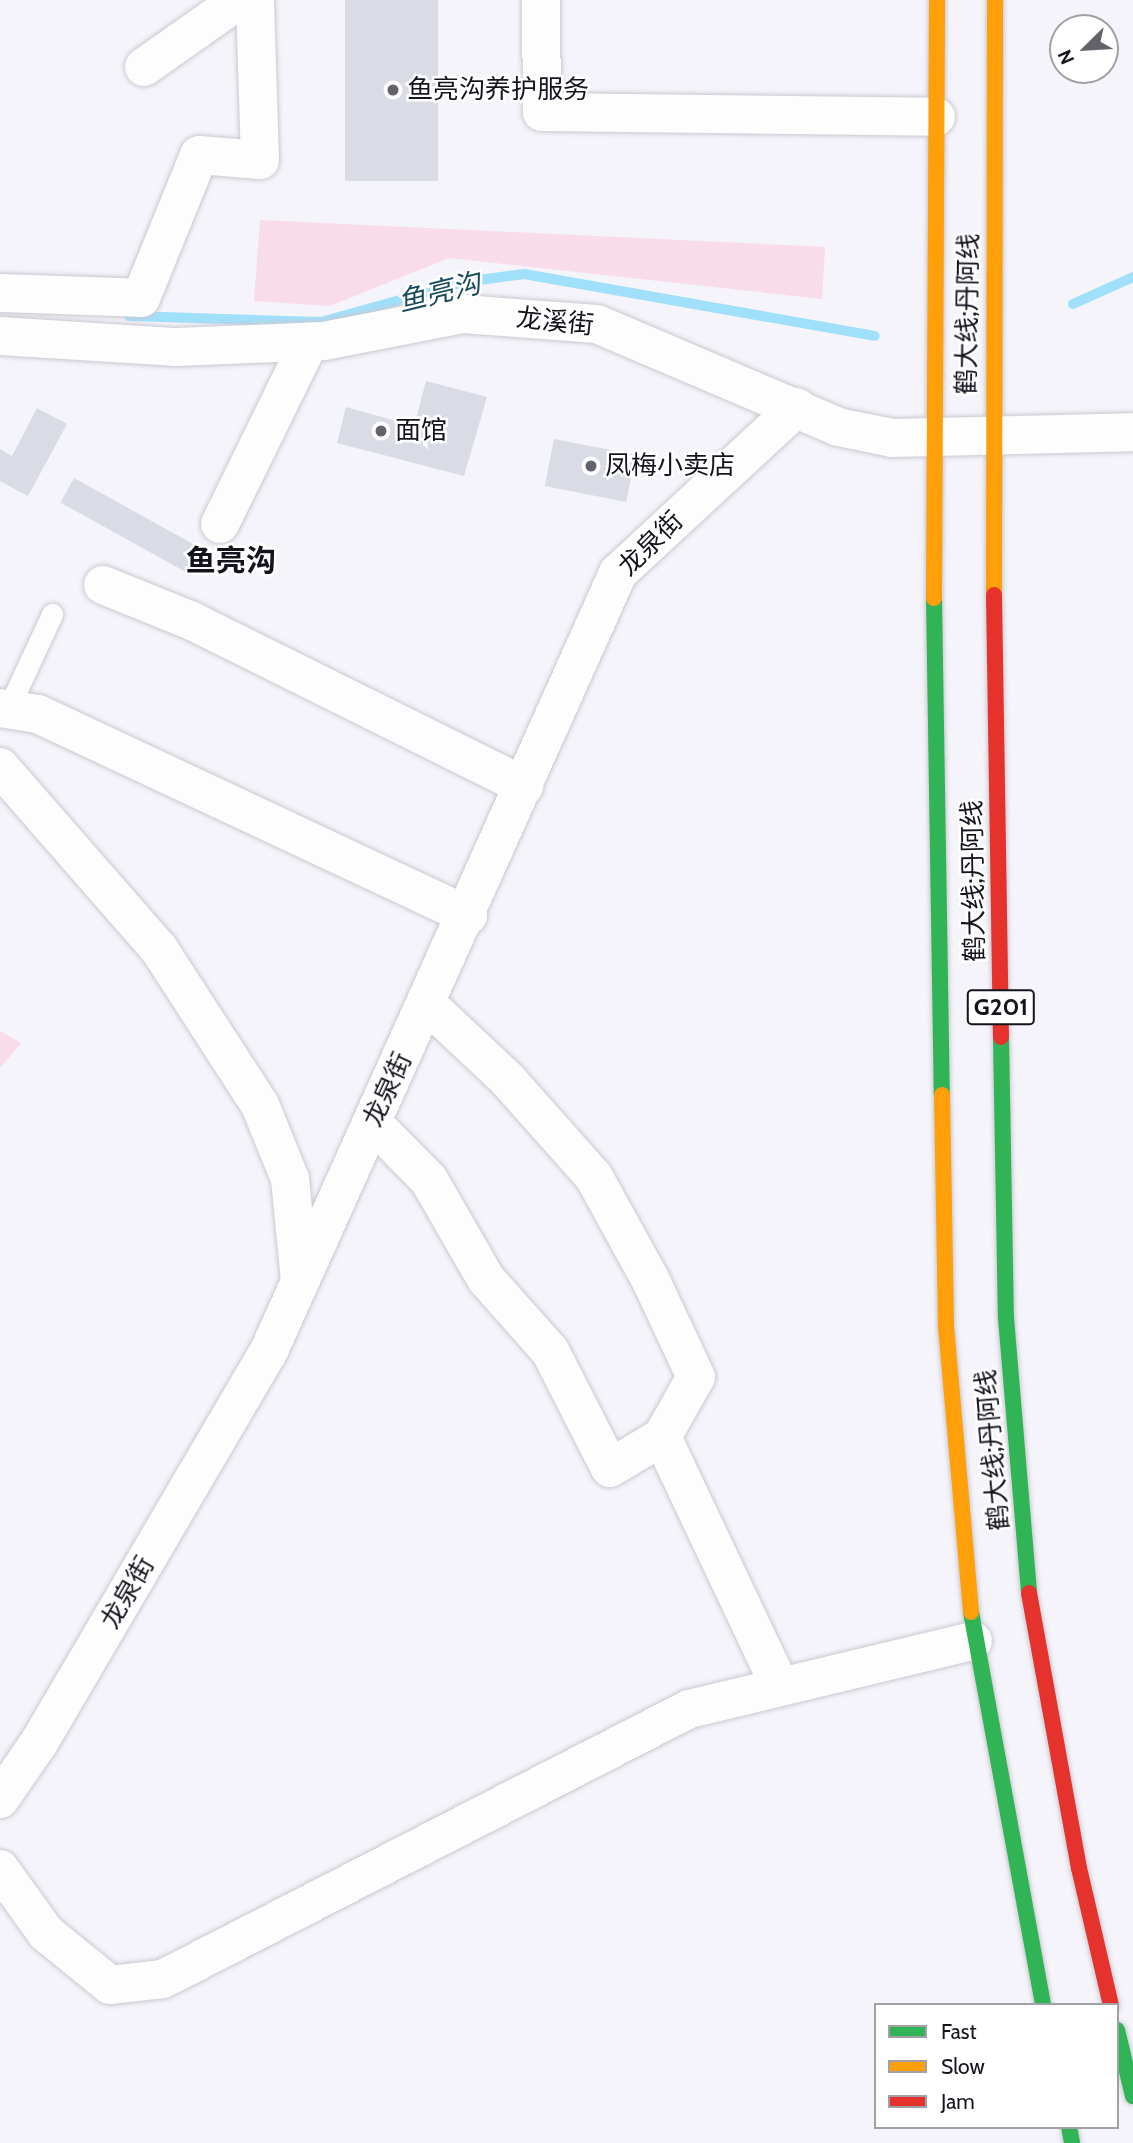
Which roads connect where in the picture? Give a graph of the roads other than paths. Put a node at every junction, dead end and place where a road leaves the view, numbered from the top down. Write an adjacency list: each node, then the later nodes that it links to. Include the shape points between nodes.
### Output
1 (239, 0): 6 (street)
2 (255, 0): 8 (street, via 260,160 199,155 141,298)
3 (541, 0): 7 (street, via 542,112)
4 (937, 0): 7 (highway, 鹤大线;丹阿线 / G201)
5 (995, 0): 13 (highway, 鹤大线;丹阿线 / G201)
6 (145, 67)
7 (936, 117): 14 (highway, 鹤大线;丹阿线 / G201)
8 (0, 293)
9 (0, 337): 10 (street, 龙溪街, via 177,347)
10 (309, 342): 11 (street, 龙溪街, via 463,314 597,324); 15 (street)
11 (797, 407): 14 (street, 龙溪街, via 838,427); 20 (street, 龙泉街, via 618,573)
12 (1133, 432): 13 (street, 龙溪街)
13 (991, 439): 14 (street, 龙溪街); 31 (highway, 鹤大线;丹阿线 / G201, via 1006,1318 1032,1623 1079,1868)
14 (932, 441): 26 (highway, 鹤大线;丹阿线 / G201, via 946,1326)
15 (220, 524)
16 (103, 584): 20 (street, via 192,621)
17 (52, 614): 18 (lane)
18 (4, 708): 21 (street, via 38,714)
19 (0, 767): 24 (street, via 159,949 260,1105 290,1179)
20 (524, 786): 21 (street, 龙泉街)
21 (468, 915): 22 (street, 龙泉街)
22 (428, 1004): 23 (street, 龙泉街); 25 (street, via 508,1080 594,1177 650,1279 696,1377)
23 (373, 1123): 24 (street, 龙泉街); 25 (street, via 429,1180 486,1279 550,1351 610,1468)
24 (300, 1283): 28 (street, 龙泉街, via 268,1353 40,1741)
25 (662, 1437): 27 (street)
26 (973, 1641): 27 (street); 30 (highway, 鹤大线;丹阿线 / G201)
27 (779, 1685): 29 (street, via 689,1709 163,1979 110,1985 46,1933)
28 (0, 1800)
29 (0, 1869)
30 (1043, 2003)
31 (1111, 2003)
32 (1119, 2038): 33 (highway)
33 (1133, 2096)

